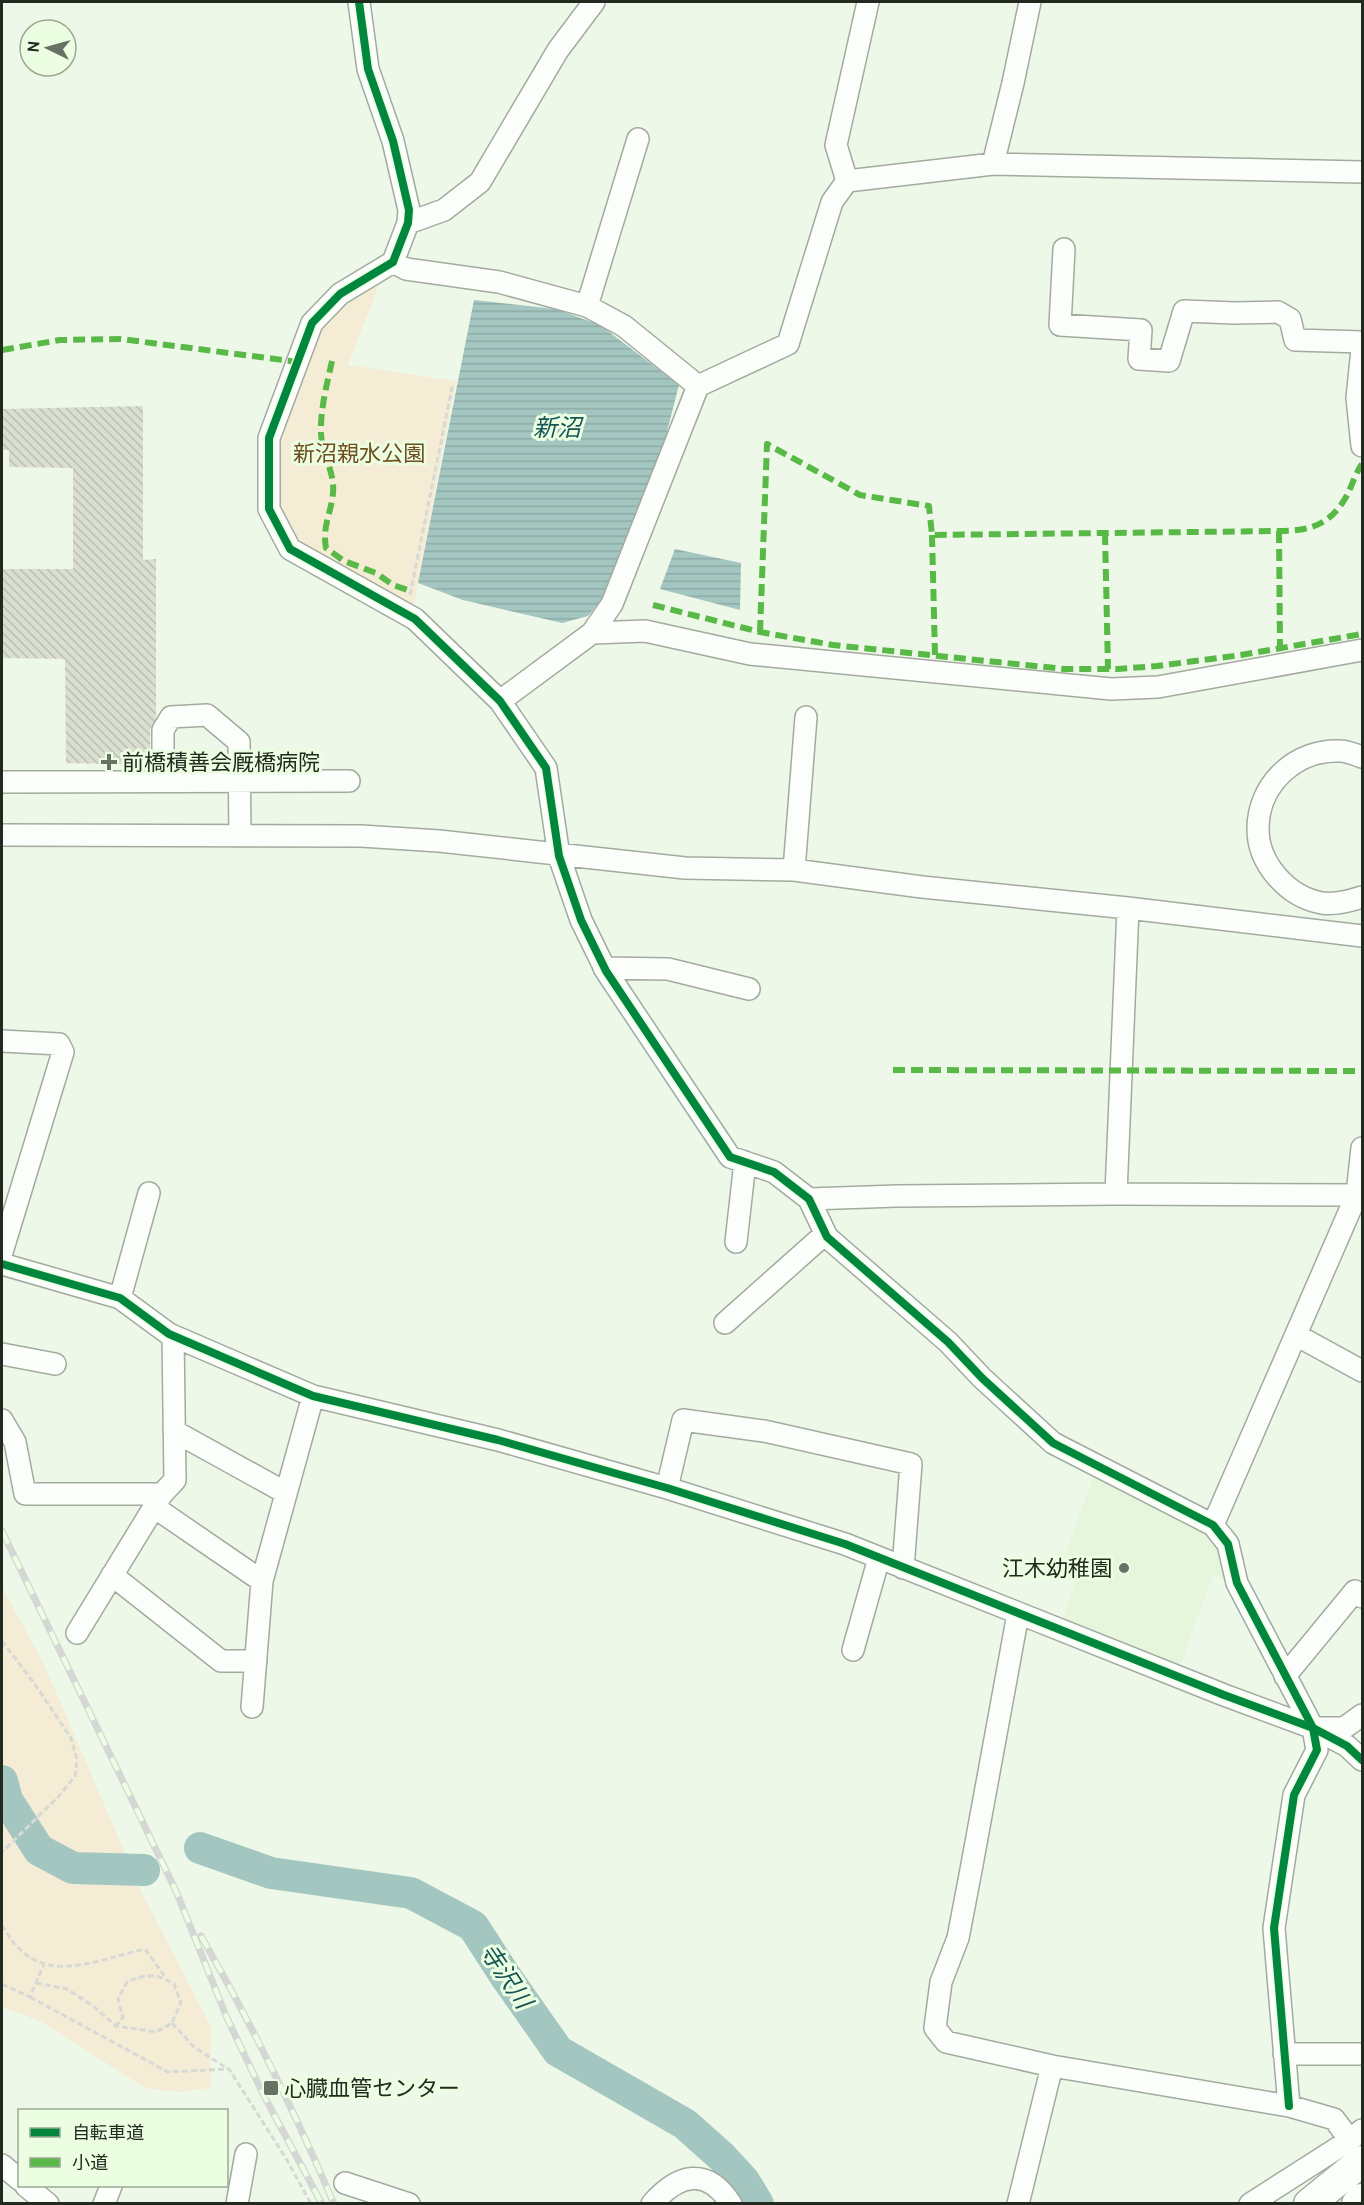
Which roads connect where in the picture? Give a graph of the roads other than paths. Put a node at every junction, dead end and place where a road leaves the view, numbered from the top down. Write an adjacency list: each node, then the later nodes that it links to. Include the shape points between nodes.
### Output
1 (359, 2): 9 (street, via 368,69 393,141 409,210)
2 (594, 2): 9 (street, via 558,50 480,182 444,210)
3 (868, 2): 8 (street, via 836,145)
4 (1030, 2): 6 (street)
5 (638, 139): 12 (street)
6 (993, 164): 7 (street); 8 (street)
7 (1362, 172)
8 (847, 181): 15 (street, via 832,202 788,344)
9 (408, 223): 11 (street)
10 (1064, 249): 13 (street, via 1060,325 1140,330 1139,359 1169,360 1184,311 1278,312 1290,319 1295,340)
11 (393, 262): 12 (street, via 405,269 499,282); 19 (street, via 340,294 312,323 269,438 269,509 290,549 415,619)
12 (587, 306): 15 (street, via 624,326)
13 (1362, 342)
14 (1362, 349): 16 (street, via 1357,398)
15 (698, 386): 17 (street, via 612,604)
16 (1362, 446)
17 (592, 633): 18 (street, via 645,632 750,654 1111,689 1158,687); 19 (street)
18 (1362, 650)
19 (500, 701): 27 (street, via 546,768)
20 (806, 717): 28 (street)
21 (1362, 756): 30 (street, via 1342,751 1316,752 1292,763 1273,781 1262,804 1258,830 1264,856 1277,878 1298,894)
22 (239, 775): 23 (street); 24 (street); 26 (street)
23 (349, 781)
24 (2, 782)
25 (2, 835): 26 (street)
26 (240, 836): 27 (street, via 361,836)
27 (559, 856): 28 (street, via 685,868); 34 (street, via 581,920)
28 (794, 870): 31 (street)
29 (1362, 897): 30 (street)
30 (1322, 903): 32 (street)
31 (1128, 909): 32 (street); 40 (street)
32 (1319, 931): 33 (street)
33 (1362, 936)
34 (604, 968): 35 (street, via 668,969); 38 (street, via 730,1157)
35 (749, 989)
36 (2, 1041): 45 (street, via 59,1044 63,1052)
37 (1362, 1148): 41 (street)
38 (745, 1162): 42 (street, via 774,1172); 44 (street)
39 (149, 1193): 47 (street)
40 (1116, 1194): 41 (street); 42 (street)
41 (1360, 1195): 50 (street)
42 (809, 1199): 43 (street)
43 (825, 1233): 48 (street); 60 (street, via 948,1342 1053,1443)
44 (736, 1242)
45 (2, 1252)
46 (2, 1264): 47 (street)
47 (120, 1298): 49 (street)
48 (725, 1323)
49 (165, 1331): 54 (street); 56 (street); 59 (street)
50 (1296, 1335): 53 (street); 60 (street)
51 (2, 1354): 52 (street)
52 (55, 1364)
53 (1362, 1371)
54 (313, 1396): 57 (street, via 498,1440); 58 (street)
55 (2, 1420): 59 (street, via 15,1442 25,1494)
56 (174, 1431): 58 (street); 59 (street, via 175,1480)
57 (666, 1488): 61 (street); 62 (street, via 683,1420 764,1431 911,1464)
58 (286, 1493): 64 (street)
59 (158, 1500): 63 (street); 64 (street)
60 (1213, 1526): 70 (street, via 1228,1544 1237,1583)
61 (879, 1558): 62 (street); 68 (street)
62 (903, 1568): 66 (street)
63 (112, 1575): 67 (street); 69 (street, via 221,1661)
64 (262, 1581): 69 (street)
65 (1362, 1597): 70 (street, via 1355,1591)
66 (1018, 1614): 73 (street); 77 (street, via 958,1938 941,1982 935,2028 946,2042)
67 (77, 1633)
68 (853, 1650)
69 (256, 1661): 71 (street)
70 (1285, 1676): 73 (street)
71 (252, 1707)
72 (1362, 1715): 73 (street, via 1344,1728)
73 (1313, 1728): 74 (street, via 1347,1746); 75 (street, via 1317,1750 1294,1795 1274,1928)
74 (1362, 1760)
75 (1284, 2054): 76 (street); 78 (street)
76 (1362, 2054)
77 (1052, 2066): 78 (street); 91 (street)
78 (1288, 2106): 79 (street, via 1335,2119)
79 (1358, 2144): 92 (street); 93 (highway)
80 (246, 2154): 87 (street)
81 (2, 2165): 82 (street)
82 (18, 2180)
83 (345, 2183): 88 (street)
84 (111, 2187): 86 (street)
85 (1362, 2199): 94 (highway)
86 (104, 2204)
87 (237, 2204)
88 (409, 2204)
89 (652, 2204): 90 (street, via 665,2189 691,2178 712,2184)
90 (730, 2204)
91 (1018, 2204)
92 (1250, 2204)
93 (1309, 2204)
94 (1357, 2204)

